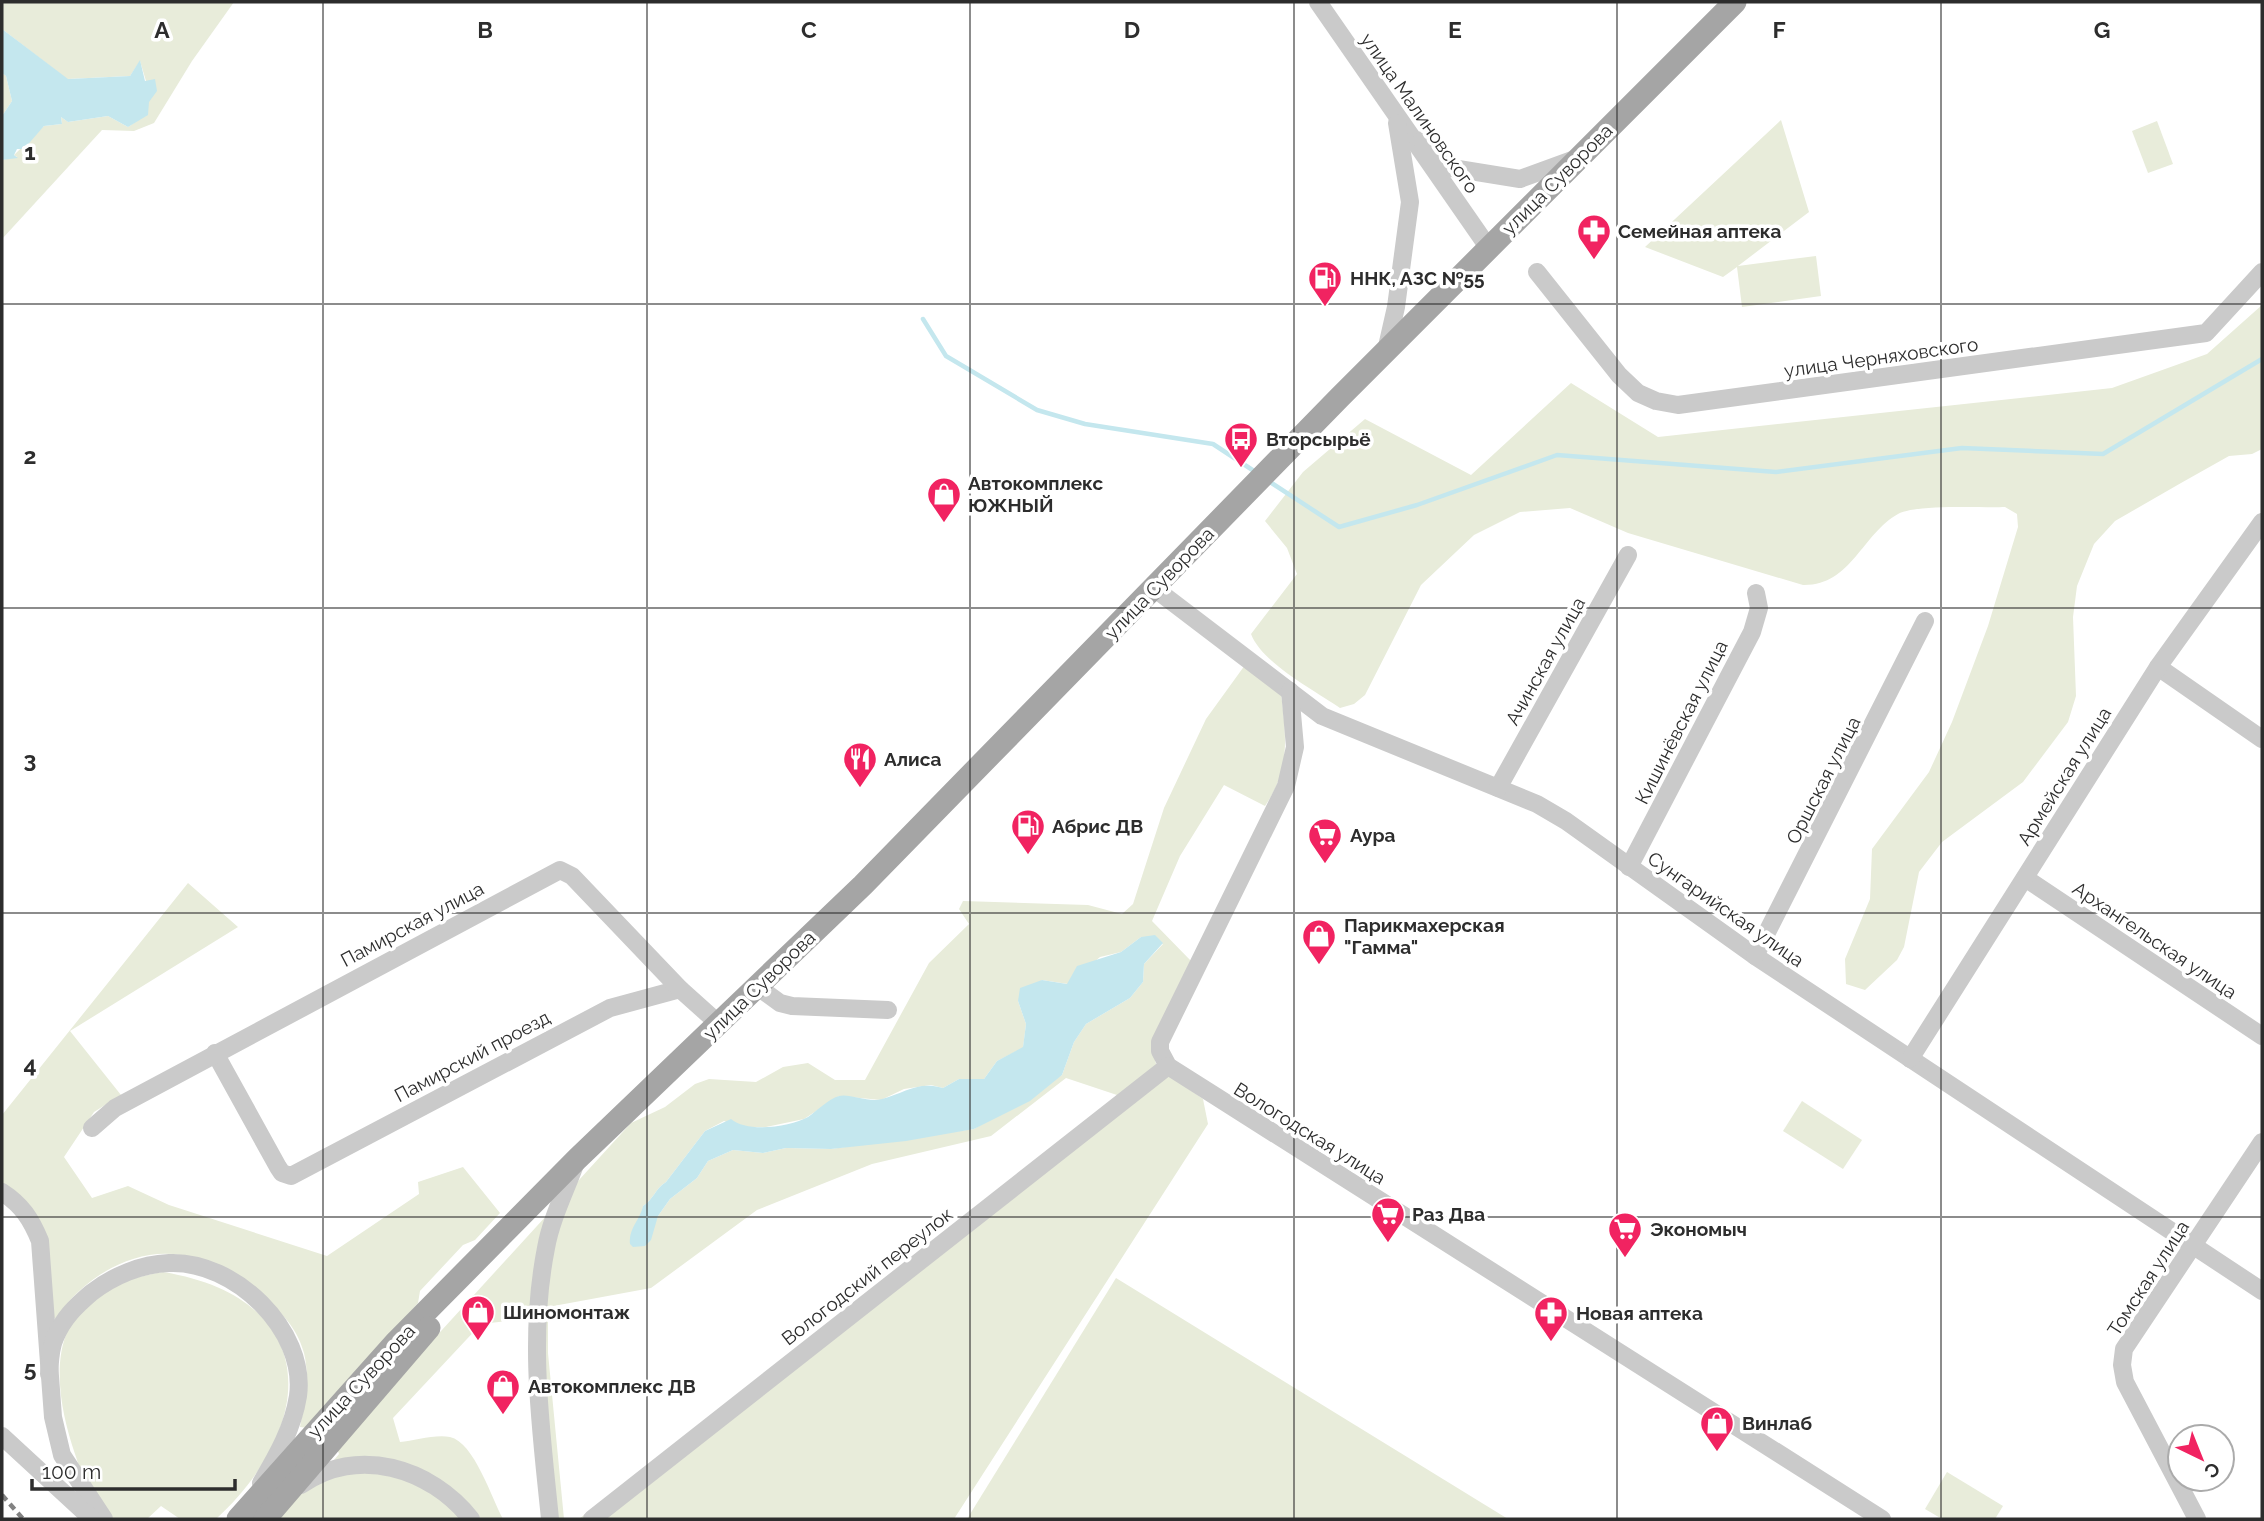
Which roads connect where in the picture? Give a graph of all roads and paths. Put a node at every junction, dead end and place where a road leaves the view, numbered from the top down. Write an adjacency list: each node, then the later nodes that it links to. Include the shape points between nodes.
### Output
1 (1318, 2): 3 (street, улица Малиновского)
2 (1735, 2): 4 (main road, улица Суворова)
3 (1396, 116): 4 (street, via 1452,168 1520,179); 5 (street, улица Малиновского); 8 (street, via 1410,202)
4 (1577, 158): 5 (main road, улица Суворова)
5 (1488, 247): 8 (main road, улица Суворова)
6 (1537, 272): 7 (street, улица Черняховского, via 1638,393 1678,405 2206,333)
7 (2262, 272)
8 (1386, 351): 11 (main road, улица Суворова)
9 (2262, 522): 14 (street, Армейская улица)
10 (1628, 555): 17 (street, Ачинская улица)
11 (1154, 588): 15 (street, Сунгарийская улица); 21 (main road, улица Суворова)
12 (1756, 593): 18 (street, Кишинёвская улица, via 1759,608 1752,632)
13 (1925, 621): 20 (street, Оршская улица)
14 (2158, 667): 16 (street); 19 (street, Армейская улица)
15 (1290, 691): 17 (street, Сунгарийская улица, via 1332,721); 28 (street, via 1295,747 1286,786 1160,1042)
16 (2262, 739)
17 (1498, 788): 18 (street, Сунгарийская улица, via 1566,821)
18 (1629, 867): 20 (street, Сунгарийская улица)
19 (2025, 878): 25 (street, Архангельская улица); 27 (street, Армейская улица)
20 (1755, 956): 27 (street, Сунгарийская улица)
21 (758, 987): 23 (street, via 792,1006); 24 (main road, улица Суворова)
22 (680, 989): 24 (street, Памирская улица); 26 (street, Памирская улица, via 572,876 560,870); 26 (street, Памирский проезд, via 610,1008 291,1176 278,1167)
23 (888, 1010)
24 (719, 1024): 31 (main road, улица Суворова)
25 (2262, 1036)
26 (215, 1053): 29 (street, Памирская улица, via 115,1108)
27 (1910, 1059): 33 (street, Сунгарийская улица)
28 (1168, 1066): 44 (street, Вологодский переулок); 45 (street, Вологодская улица)
29 (92, 1128)
30 (2262, 1142): 33 (street, Томская улица)
31 (577, 1159): 37 (main road, улица Суворова); 40 (main road, улица Суворова, via 397,1340); 43 (street, via 546,1245 535,1313)
32 (2, 1192): 35 (street, via 31,1218 40,1241)
33 (2194, 1244): 34 (street, Сунгарийская улица); 46 (street, Томская улица, via 2124,1349 2122,1365 2125,1382)
34 (2262, 1291)
35 (49, 1374): 39 (street, via 62,1455); 40 (street, via 54,1339 71,1310 103,1284 139,1267 197,1266 250,1292 290,1341 298,1395 289,1431)
36 (2, 1436): 38 (street)
37 (281, 1500): 41 (main road, улица Суворова); 42 (street, via 320,1471 350,1465 391,1466 425,1479 456,1499)
38 (92, 1519)
39 (104, 1519)
40 (237, 1519)
41 (265, 1519)
42 (471, 1519)
43 (550, 1519)
44 (592, 1519)
45 (1882, 1519)
46 (2197, 1519)

